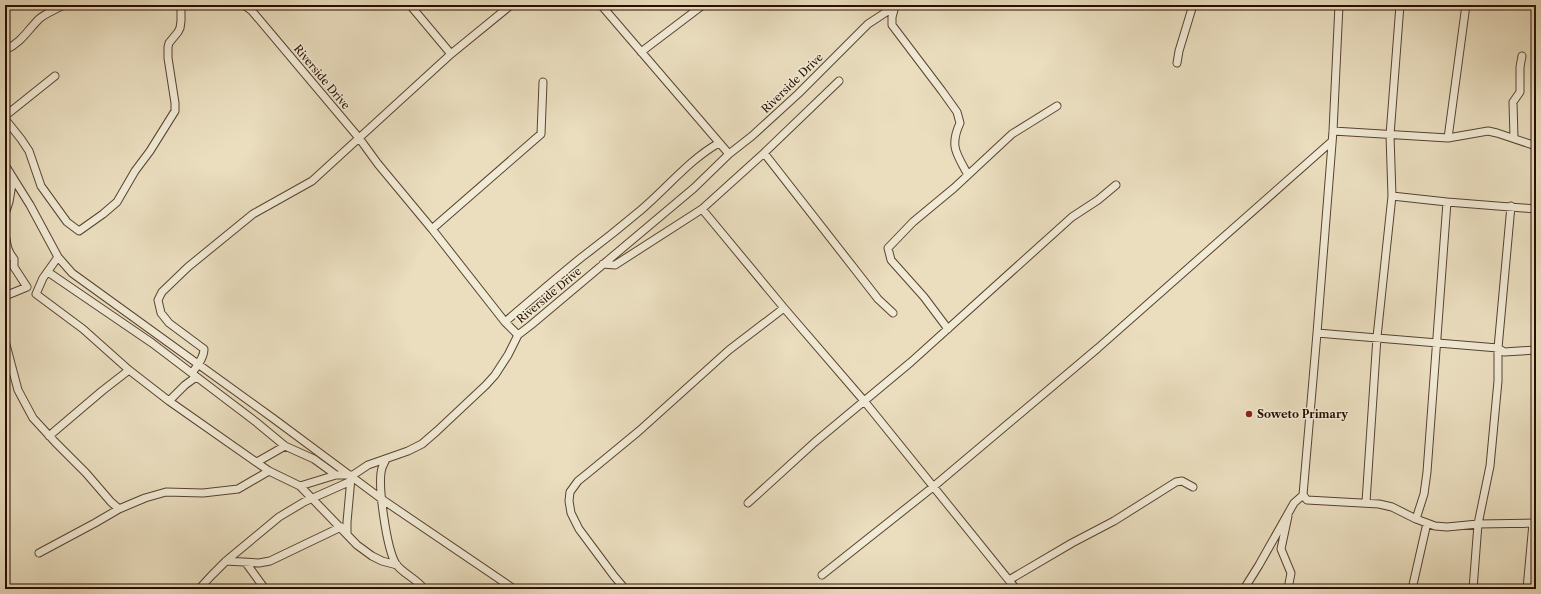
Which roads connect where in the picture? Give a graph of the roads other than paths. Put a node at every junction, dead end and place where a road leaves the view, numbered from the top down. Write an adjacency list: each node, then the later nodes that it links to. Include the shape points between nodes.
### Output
1 (63, 5): 13 (street, via 40,18 21,40)
2 (181, 5): 22 (street, via 180,28 168,47 175,111 117,202 79,231 67,222 41,186 29,151)
3 (244, 5): 25 (street, Riverside Drive, via 252,11)
4 (410, 5): 15 (street)
5 (511, 5): 15 (street)
6 (601, 5): 14 (street)
7 (703, 5): 14 (street)
8 (896, 5): 32 (street, Riverside Drive, via 868,24 798,94); 34 (street, via 892,25 957,112 960,123 955,134 954,146)
9 (1192, 5): 17 (street)
10 (1339, 5): 23 (street)
11 (1400, 5): 24 (street)
12 (1466, 5): 26 (street)
13 (5, 50)
14 (641, 52): 29 (street)
15 (451, 54): 25 (street)
16 (1522, 56): 27 (street, via 1520,92 1513,102)
17 (1177, 63)
18 (55, 76): 22 (street)
19 (543, 82): 43 (street, via 541,134)
20 (839, 82): 31 (street)
21 (1057, 106): 34 (street, via 1012,134)
22 (5, 117)
23 (1333, 131): 24 (street); 28 (street)
24 (1390, 135): 26 (street); 37 (street)
25 (359, 138): 43 (street, Riverside Drive); 60 (street, via 312,180 253,214 188,266 162,292 158,300 161,313 169,323 204,348)
26 (1448, 138): 27 (street, via 1488,131)
27 (1514, 138): 30 (street)
28 (1331, 142): 53 (street); 73 (street, via 1098,348)
29 (720, 143): 32 (street); 51 (street, via 695,160 627,222)
30 (1536, 146)
31 (764, 153): 40 (street); 50 (street, via 878,299)
32 (729, 154): 46 (street, Riverside Drive)
33 (5, 165): 35 (street)
34 (968, 175): 52 (street, via 913,222 888,248 891,260)
35 (13, 178): 42 (street); 45 (street)
36 (1116, 185): 52 (street, via 1072,216)
37 (1392, 196): 38 (street); 55 (street)
38 (1447, 202): 39 (street); 57 (street)
39 (1511, 206): 41 (street); 58 (street)
40 (702, 209): 46 (street, via 615,265); 49 (street)
41 (1536, 209)
42 (5, 214)
43 (432, 229): 51 (street, Riverside Drive)
44 (5, 234): 48 (street, via 6,244 14,259 14,268 27,287)
45 (58, 257): 47 (street); 60 (street, via 72,273)
46 (603, 264): 54 (street, Riverside Drive)
47 (48, 272): 61 (street, via 36,294 80,326); 62 (street, via 144,337)
48 (5, 296)
49 (784, 308): 64 (street); 98 (street, via 729,350 639,431 588,472 570,492 571,513 579,528)
50 (892, 313)
51 (505, 322): 54 (street, Riverside Drive)
52 (948, 329): 64 (street)
53 (1317, 333): 55 (street); 75 (street)
54 (518, 335): 67 (street, via 495,375 478,394 422,444)
55 (1377, 337): 57 (street); 78 (street)
56 (5, 341): 65 (street, via 18,390 34,418)
57 (1437, 342): 58 (street); 82 (street, via 1427,472 1424,494)
58 (1498, 348): 59 (street, via 1504,352); 85 (street, via 1498,381 1490,466)
59 (1536, 350)
60 (198, 364): 62 (street); 71 (street)
61 (129, 370): 63 (street); 65 (street)
62 (194, 375): 63 (street); 66 (street)
63 (169, 401): 68 (street)
64 (865, 402): 73 (street); 79 (street)
65 (49, 436): 80 (street)
66 (285, 446): 68 (street); 70 (street, via 314,459)
67 (386, 459): 71 (street, via 368,465); 77 (street, via 381,474)
68 (257, 462): 69 (street)
69 (269, 471): 72 (street); 80 (street, via 238,489 203,493 166,492)
70 (336, 475): 71 (street); 72 (street)
71 (351, 478): 76 (street); 77 (street); 87 (street)
72 (300, 486): 76 (street)
73 (933, 487): 92 (street); 93 (street)
74 (1193, 487): 93 (street, via 1182,481 1176,482 1114,521)
75 (1303, 496): 78 (street, via 1307,500); 81 (street)
76 (311, 498): 86 (street); 89 (street, via 274,521)
77 (383, 500): 91 (street, via 390,548); 97 (street)
78 (1366, 502): 82 (street, via 1392,507)
79 (748, 503)
80 (119, 509): 88 (street)
81 (1289, 510): 100 (street); 101 (street, via 1281,549 1291,573)
82 (1416, 519): 84 (street)
83 (1534, 522): 85 (street); 104 (street)
84 (1427, 524): 85 (street, via 1447,527); 102 (street)
85 (1478, 524): 103 (street)
86 (340, 527): 87 (street); 90 (street, via 274,559)
87 (347, 533): 91 (street, via 357,545 372,556)
88 (39, 552)
89 (226, 561): 90 (street); 95 (street)
90 (246, 563): 96 (street)
91 (396, 565): 94 (street)
92 (822, 575)
93 (1009, 580): 99 (street)
94 (424, 588)
95 (199, 589)
96 (265, 589)
97 (514, 589)
98 (625, 589)
99 (1015, 589)
100 (1244, 589)
101 (1288, 589)
102 (1412, 589)
103 (1473, 589)
104 (1527, 589)

